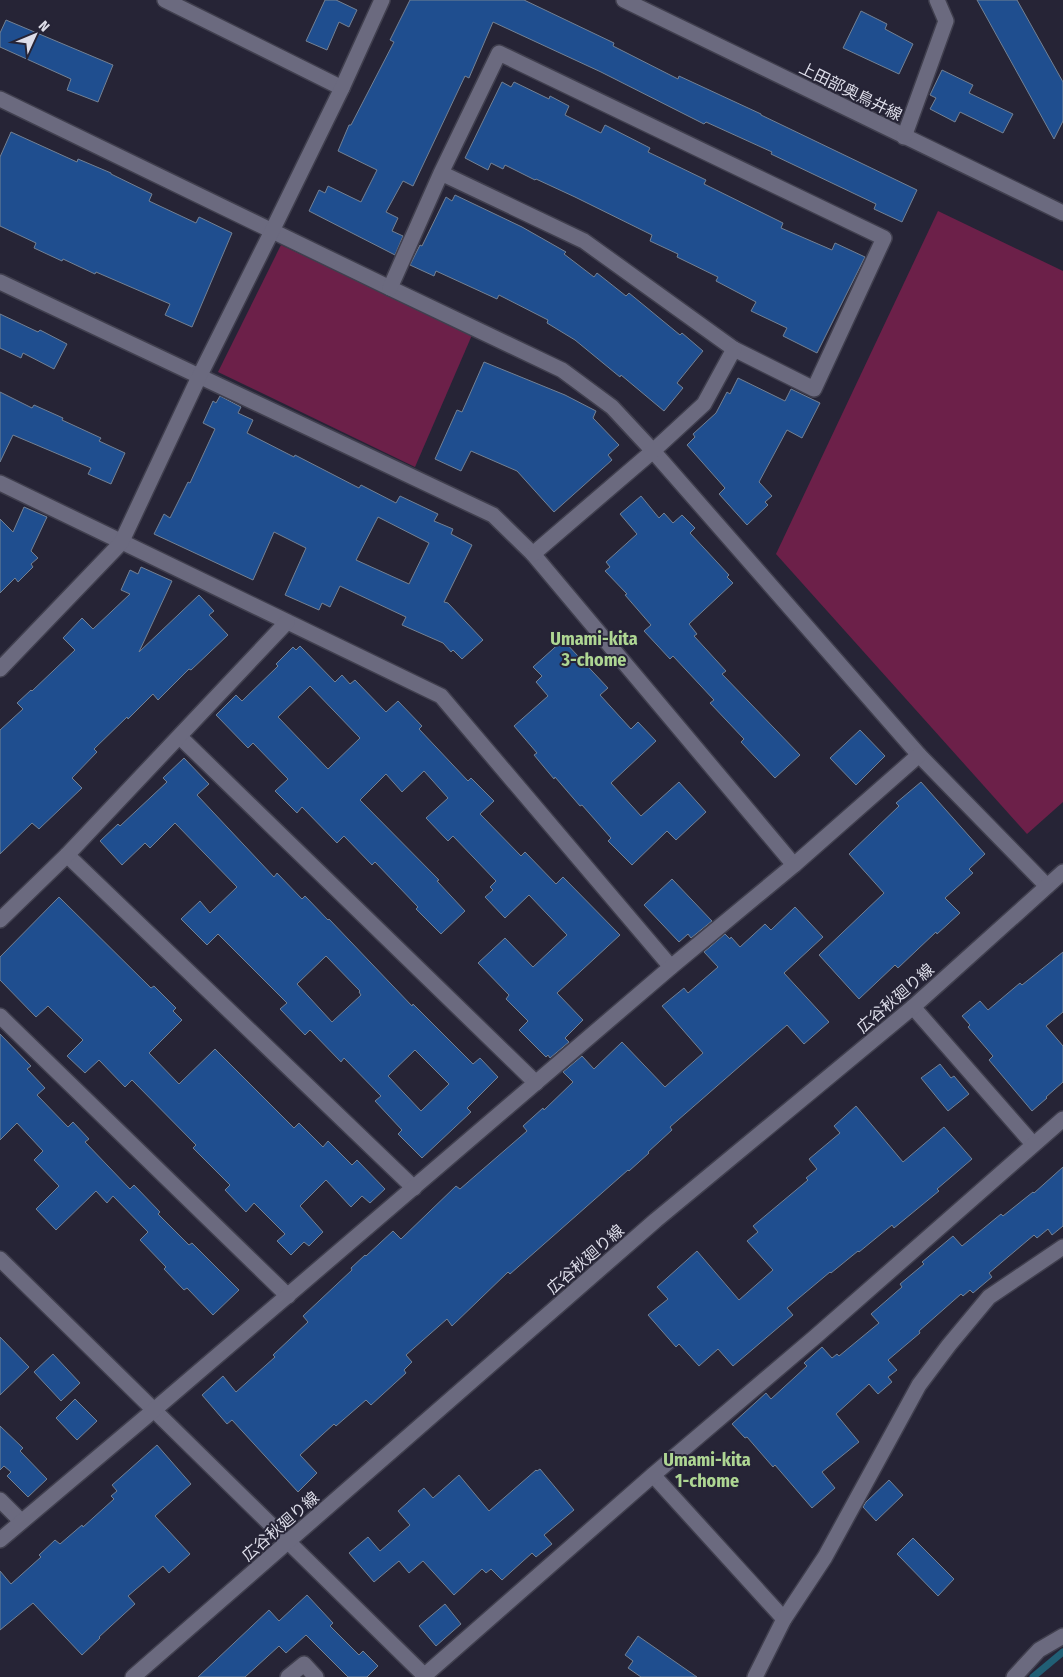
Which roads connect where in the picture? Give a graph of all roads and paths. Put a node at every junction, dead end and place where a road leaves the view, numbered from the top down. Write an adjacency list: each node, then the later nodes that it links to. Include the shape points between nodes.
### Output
1 (166, 0): 5 (street)
2 (382, 0): 5 (street)
3 (624, 0): 7 (street, 上田部奥鳥井線)
4 (937, 0): 7 (street, via 946,22)
5 (342, 88): 10 (street)
6 (0, 98): 10 (street)
7 (904, 136): 9 (street, 上田部奥鳥井線)
8 (441, 173): 12 (street); 13 (street, via 584,241); 13 (street, via 499,53 884,238 814,389)
9 (1063, 213)
10 (272, 231): 12 (street); 14 (street)
11 (0, 282): 14 (street)
12 (390, 288): 15 (street, via 562,370 612,407)
13 (734, 349): 15 (street, via 704,404)
14 (199, 377): 17 (street); 18 (street, via 493,515)
15 (653, 451): 18 (street); 22 (street)
16 (0, 484): 17 (street)
17 (122, 543): 19 (street); 20 (street)
18 (533, 554): 24 (street)
19 (288, 622): 21 (street); 28 (street, via 441,696)
20 (0, 669)
21 (180, 737): 23 (street); 31 (street)
22 (919, 755): 24 (street); 26 (street)
23 (67, 855): 27 (street); 34 (street)
24 (794, 865): 28 (street)
25 (1063, 872): 26 (street, 広谷秋廻り線)
26 (1047, 886): 29 (street, 広谷秋廻り線)
27 (0, 920)
28 (670, 968): 31 (street)
29 (913, 1007): 33 (street); 43 (street, 広谷秋廻り線, via 656,1220)
30 (0, 1016): 37 (street)
31 (536, 1083): 34 (street)
32 (1063, 1119): 33 (street)
33 (1033, 1144): 39 (street)
34 (414, 1188): 37 (street)
35 (1063, 1247): 44 (street, via 989,1298 919,1385 825,1557)
36 (0, 1259): 38 (street)
37 (288, 1296): 38 (street)
38 (154, 1410): 41 (street); 43 (street)
39 (653, 1475): 44 (street); 46 (street)
40 (0, 1500): 41 (street)
41 (21, 1521): 42 (street)
42 (0, 1540)
43 (288, 1542): 46 (street); 47 (street, 広谷秋廻り線)
44 (784, 1619): 50 (street)
45 (1063, 1636): 51 (street, via 1039,1650)
46 (425, 1676)
47 (133, 1677)
48 (288, 1677): 49 (street, via 304,1664)
49 (316, 1677)
50 (755, 1677)
51 (1014, 1677)

